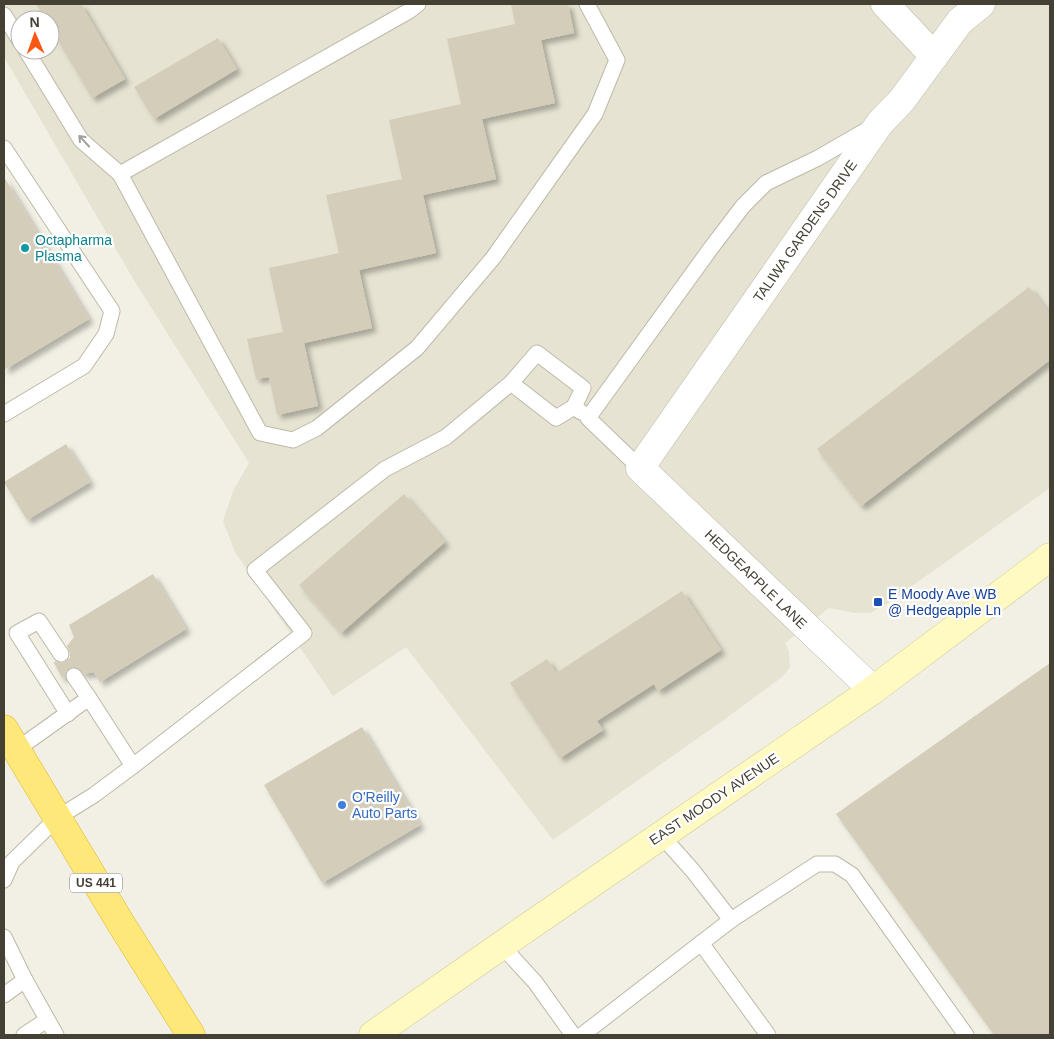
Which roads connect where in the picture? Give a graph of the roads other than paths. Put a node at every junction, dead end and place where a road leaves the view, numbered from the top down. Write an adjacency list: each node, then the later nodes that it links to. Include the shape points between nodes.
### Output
1 (418, 4): 9 (lane)
2 (587, 4): 9 (lane, via 617,60 595,114 493,258 417,348 317,428 293,440 260,433)
3 (885, 4): 5 (street)
4 (981, 4): 5 (street, TALIWA GARDENS DRIVE, via 960,21)
5 (934, 56): 7 (street, TALIWA GARDENS DRIVE, via 902,100)
6 (32, 60): 9 (lane, one-way to 6, via 81,140)
7 (880, 123): 13 (lane, via 766,183 743,206); 14 (street, TALIWA GARDENS DRIVE)
8 (4, 148): 12 (lane, via 112,311 106,334 84,366)
9 (120, 174)
10 (512, 383): 11 (lane, via 556,418); 11 (lane, via 536,352 583,388); 22 (lane, via 446,436 385,469 255,570 304,633)
11 (574, 407): 13 (lane)
12 (4, 414)
13 (588, 418): 14 (lane)
14 (640, 468): 18 (street, HEDGEAPPLE LANE)
15 (1050, 556): 18 (main road, EAST MOODY AVENUE)
16 (61, 654): 20 (lane, via 39,621 17,633)
17 (74, 676): 19 (lane)
18 (873, 690): 24 (main road, EAST MOODY AVENUE)
19 (89, 698): 20 (lane); 22 (lane)
20 (68, 714): 21 (lane)
21 (10, 740): 23 (highway, US 441)
22 (133, 766): 23 (lane)
23 (57, 818): 25 (lane, via 12,862); 35 (highway, US 441)
24 (661, 835): 26 (lane); 29 (main road, EAST MOODY AVENUE)
25 (4, 880)
26 (731, 920): 28 (lane); 40 (lane, via 817,864 835,864 852,875)
27 (4, 937): 30 (lane)
28 (701, 943): 38 (lane); 39 (lane)
29 (501, 945): 36 (main road, EAST MOODY AVENUE); 37 (lane, via 535,982)
30 (25, 980): 31 (lane); 32 (lane)
31 (4, 995)
32 (47, 1020): 33 (lane); 34 (lane)
33 (24, 1035)
34 (56, 1035)
35 (190, 1035)
36 (373, 1035)
37 (573, 1035)
38 (582, 1035)
39 (768, 1035)
40 (966, 1035)

